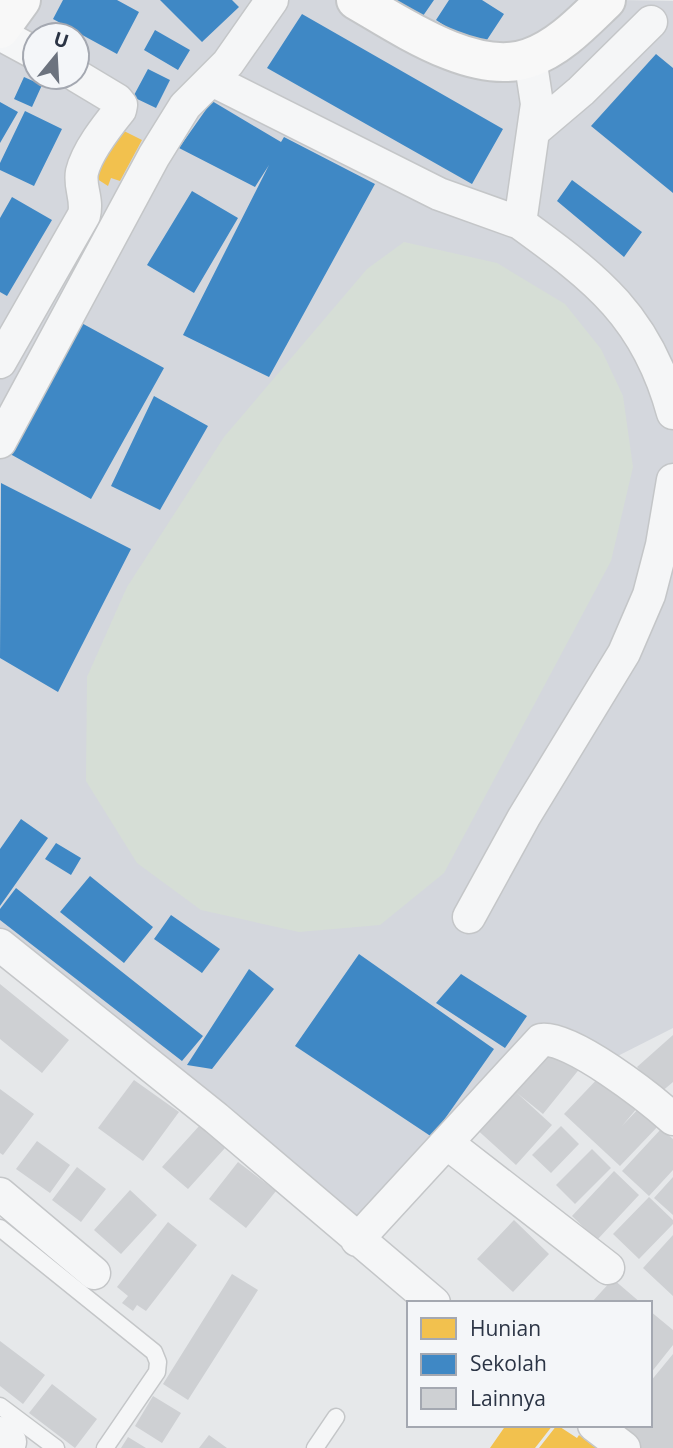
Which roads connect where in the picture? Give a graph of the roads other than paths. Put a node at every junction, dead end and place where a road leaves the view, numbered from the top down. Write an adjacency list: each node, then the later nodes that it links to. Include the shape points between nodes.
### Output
1 (21, 0): 6 (street)
2 (272, 0): 9 (street)
3 (356, 0): 8 (street, via 449,50 484,61)
4 (606, 0): 8 (street, via 563,38)
5 (650, 22): 11 (street)
6 (0, 32): 7 (street)
7 (21, 45)
8 (530, 58): 11 (street, via 536,82)
9 (212, 80): 12 (street, via 439,194); 15 (street, via 185,106 154,156)
10 (91, 84): 13 (street, via 117,100 120,110 82,170 87,202 84,215)
11 (535, 130): 12 (street)
12 (520, 223): 14 (street, via 614,298 643,337)
13 (0, 362)
14 (673, 413)
15 (1, 439)
16 (673, 480): 17 (street, via 649,595 624,653)
17 (468, 917)
18 (0, 945): 23 (street, via 216,1118)
19 (673, 1119): 20 (street, via 595,1062 547,1039 522,1058)
20 (447, 1143): 23 (street); 24 (street)
21 (0, 1194): 25 (street)
22 (0, 1228): 31 (lane, via 155,1352 156,1372)
23 (357, 1240): 26 (street)
24 (608, 1268)
25 (94, 1273)
26 (432, 1301)
27 (0, 1406): 30 (lane)
28 (336, 1417): 32 (lane)
29 (597, 1427): 33 (street)
30 (56, 1448)
31 (104, 1448)
32 (314, 1448)
33 (624, 1448)

